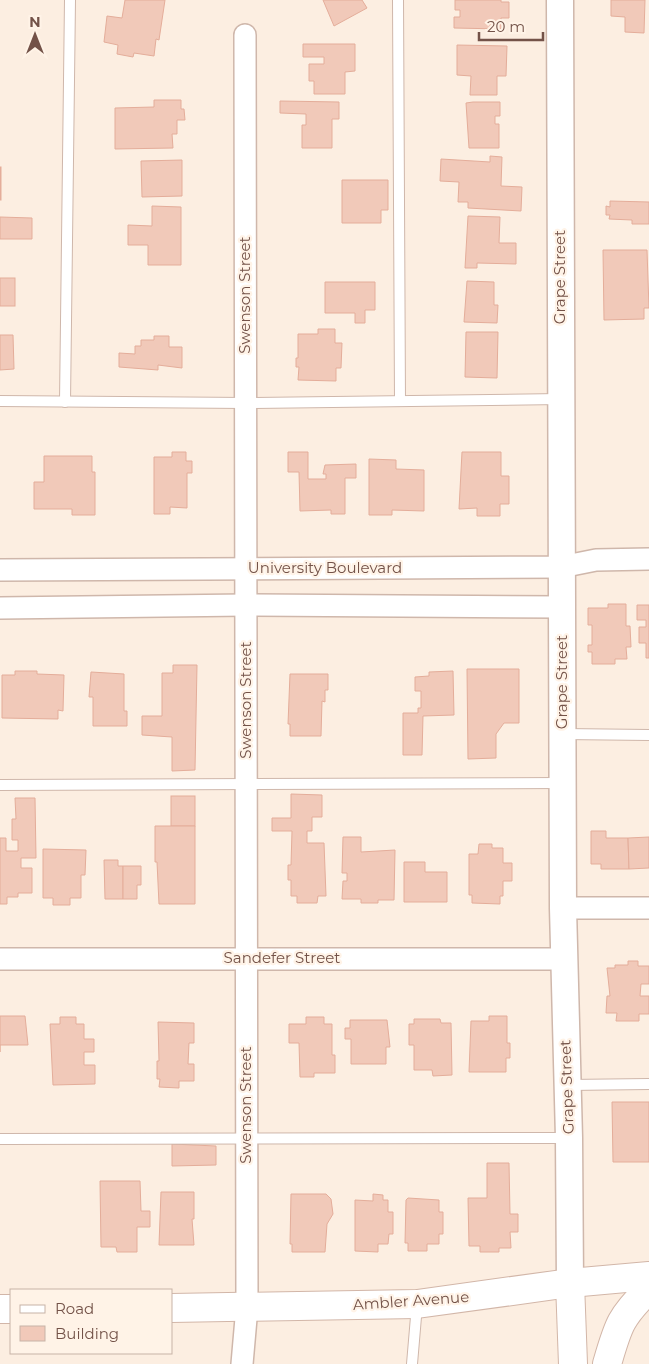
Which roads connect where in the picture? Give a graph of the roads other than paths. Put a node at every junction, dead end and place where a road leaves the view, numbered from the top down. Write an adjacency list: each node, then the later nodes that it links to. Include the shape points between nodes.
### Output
1 (70, 0): 8 (lane)
2 (398, 0): 7 (lane)
3 (560, 0): 5 (street, Grape Street)
4 (244, 35): 9 (street, Swenson Street)
5 (561, 400): 7 (lane); 11 (street, Grape Street)
6 (0, 401): 8 (lane)
7 (400, 401): 9 (lane)
8 (65, 402): 9 (lane)
9 (246, 403): 12 (street, Swenson Street)
10 (649, 559): 11 (street, University Boulevard, via 596,560)
11 (561, 567): 12 (street, University Boulevard); 15 (street, Grape Street)
12 (246, 569): 13 (street, University Boulevard); 14 (street, Swenson Street)
13 (0, 570)
14 (246, 605): 15 (street); 16 (street); 21 (street, Swenson Street)
15 (562, 607): 17 (street, Grape Street)
16 (0, 608)
17 (562, 734): 18 (lane); 19 (street, Grape Street)
18 (649, 734)
19 (562, 784): 21 (lane); 22 (street, Grape Street)
20 (0, 785): 21 (lane)
21 (246, 785): 24 (street, Swenson Street)
22 (563, 908): 23 (street); 26 (street, Grape Street)
23 (649, 908)
24 (246, 958): 25 (street, Sandefer Street); 26 (street, Sandefer Street); 29 (street, Swenson Street)
25 (0, 959)
26 (563, 959): 28 (street, Grape Street)
27 (649, 1084): 28 (lane)
28 (567, 1085): 30 (street, Grape Street)
29 (246, 1138): 30 (lane); 31 (lane); 36 (street, Swenson Street)
30 (569, 1138): 33 (street, Grape Street)
31 (0, 1139)
32 (649, 1276): 33 (main road, Ambler Avenue)
33 (570, 1284): 35 (main road, Ambler Avenue); 40 (main road, Grape Street)
34 (649, 1289): 41 (main road, via 618,1324)
35 (417, 1304): 36 (main road, Ambler Avenue); 39 (lane)
36 (247, 1307): 37 (main road, Ambler Avenue); 38 (street, Swenson Street)
37 (172, 1308)
38 (242, 1364)
39 (412, 1364)
40 (573, 1364)
41 (607, 1364)

